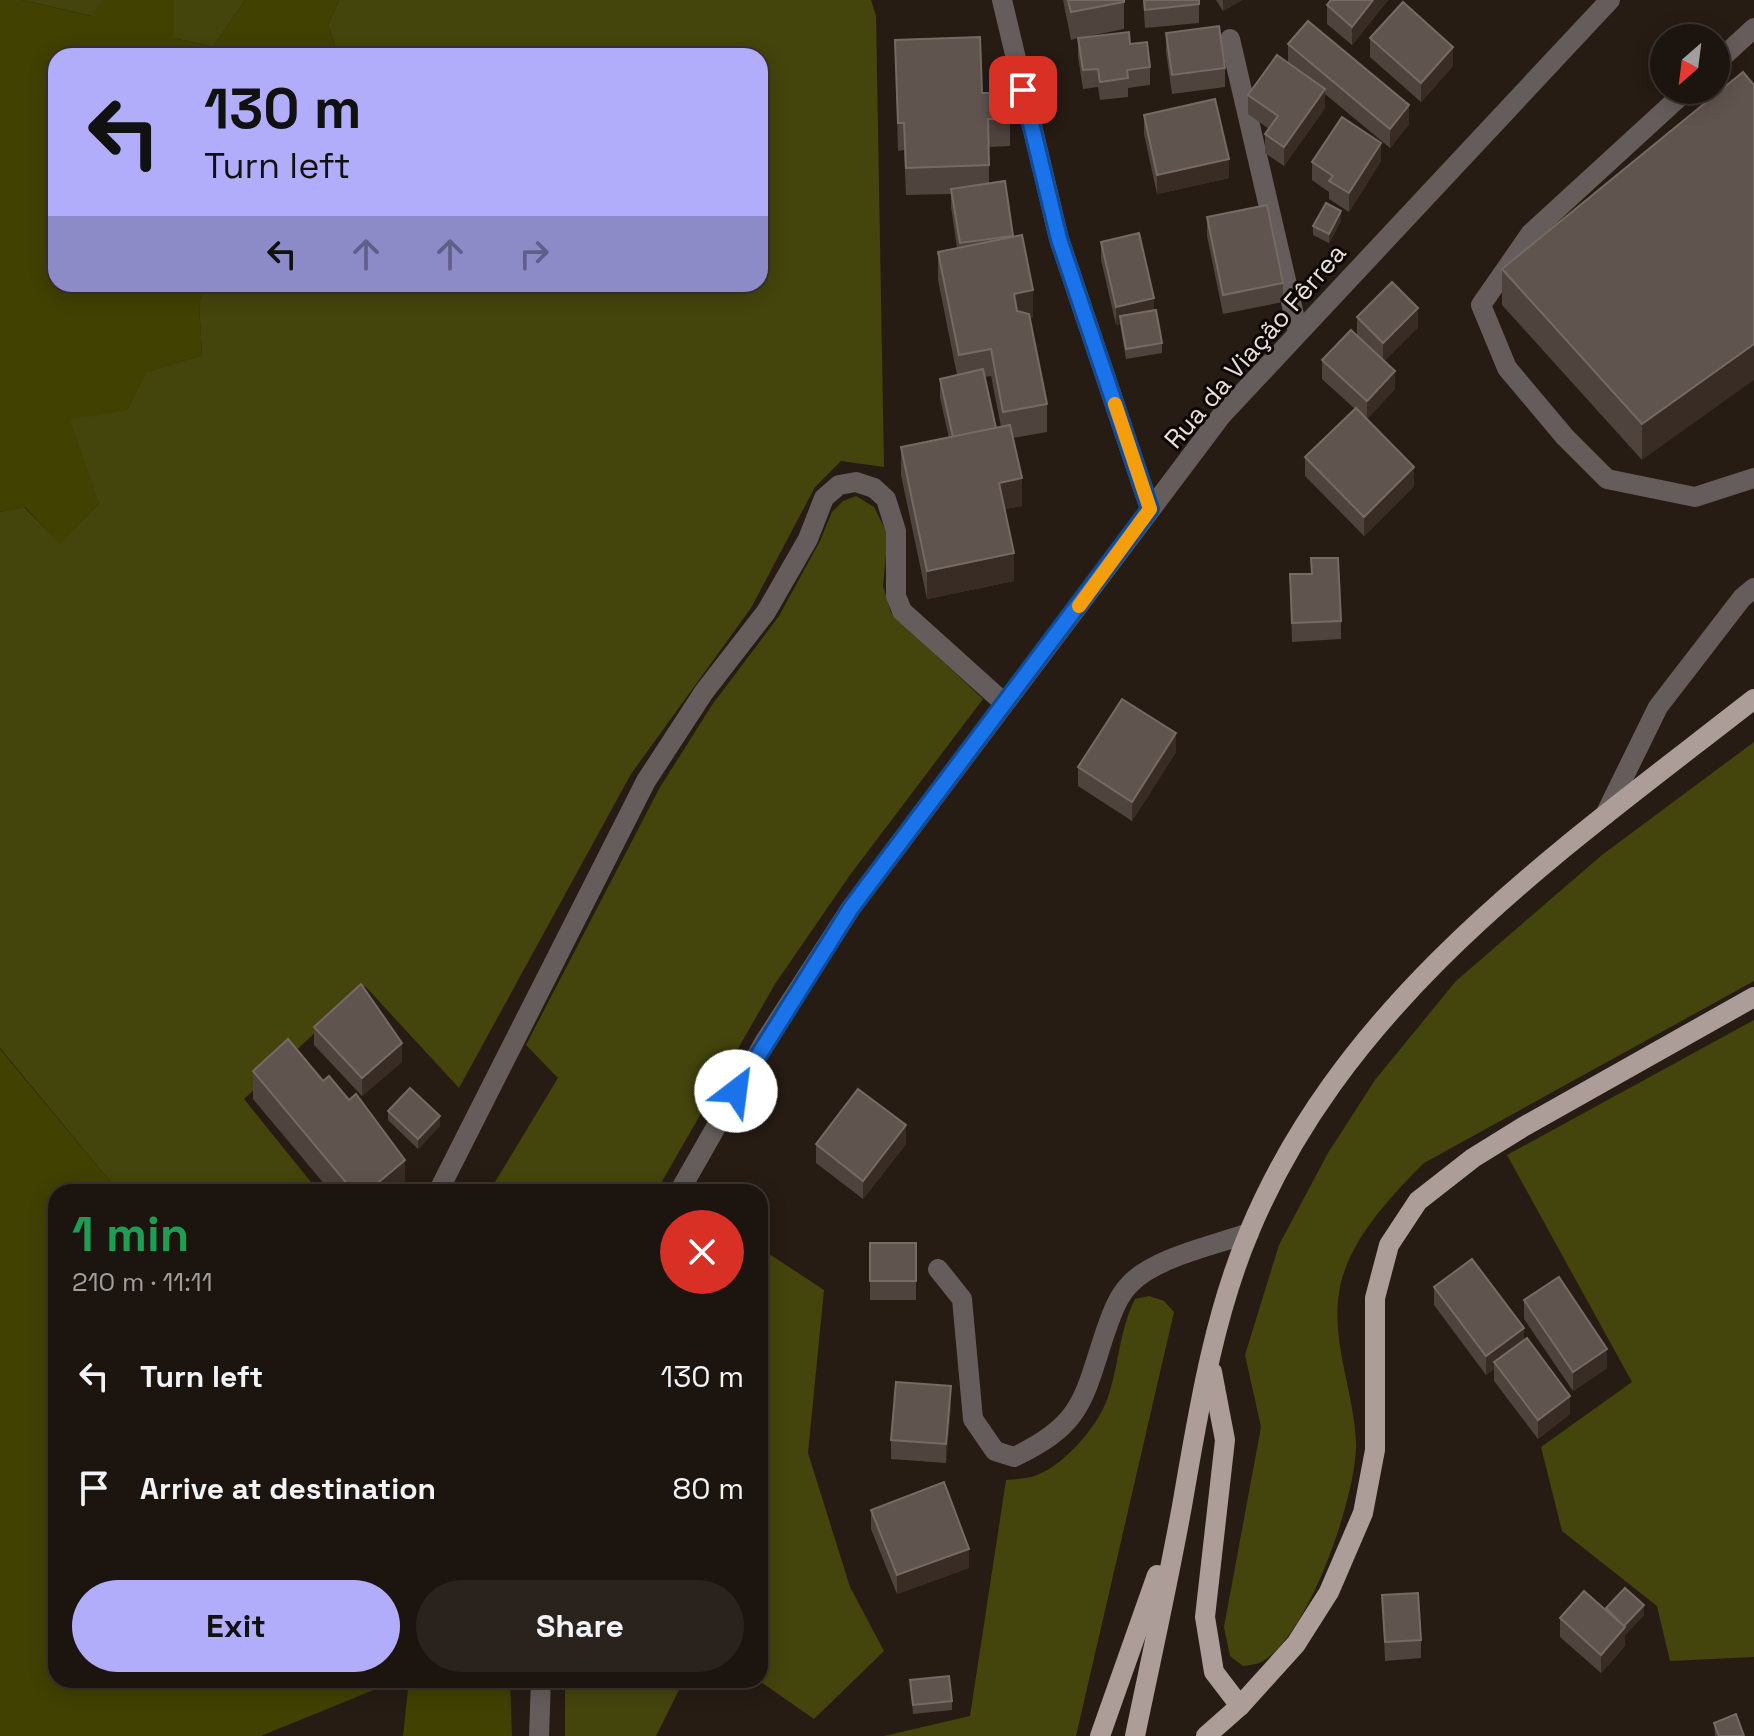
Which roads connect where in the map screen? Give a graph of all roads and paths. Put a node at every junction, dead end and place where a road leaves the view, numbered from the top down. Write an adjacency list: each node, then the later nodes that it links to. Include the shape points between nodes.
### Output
1 (1002, 0): 9 (street, via 1059,239)
2 (1610, 0): 7 (street, Rua da Viação Fêrrea)
3 (1754, 28): 5 (street)
4 (1230, 39): 7 (street)
5 (1730, 50)
6 (1672, 104): 8 (street, via 1531,233 1481,305 1507,368 1607,479 1695,497)
7 (1298, 332): 9 (street, Rua da Viação Fêrrea, via 1221,416)
8 (1754, 478)
9 (1150, 509): 12 (street, Rua da Viação Fêrrea)
10 (1754, 588): 13 (street, via 1658,707)
11 (1754, 699): 13 (main road)
12 (1003, 702): 15 (street, via 902,611 896,596 896,531 886,499 856,482 839,485 824,498 808,539 766,612 704,692 646,781); 16 (street, Rua da Viação Fêrrea, via 851,908 765,1041)
13 (1605, 815): 17 (main road, via 1487,912 1372,1030 1277,1170)
14 (1754, 997): 22 (main road, via 1523,1127 1418,1201 1389,1245 1375,1298 1375,1450 1363,1513 1329,1592 1296,1644)
15 (442, 1184)
16 (684, 1184)
17 (1249, 1233): 18 (street, via 1147,1270 1129,1285 1114,1307 1084,1396 1064,1428 1014,1457 995,1451 973,1419 962,1299); 19 (main road)
18 (938, 1269)
19 (1210, 1360): 20 (main road); 22 (main road, via 1225,1440 1205,1617 1214,1672)
20 (1181, 1507): 24 (main road); 25 (main road)
21 (541, 1688): 23 (street)
22 (1240, 1706): 26 (main road)
23 (539, 1736)
24 (1100, 1736)
25 (1135, 1736)
26 (1206, 1736)

